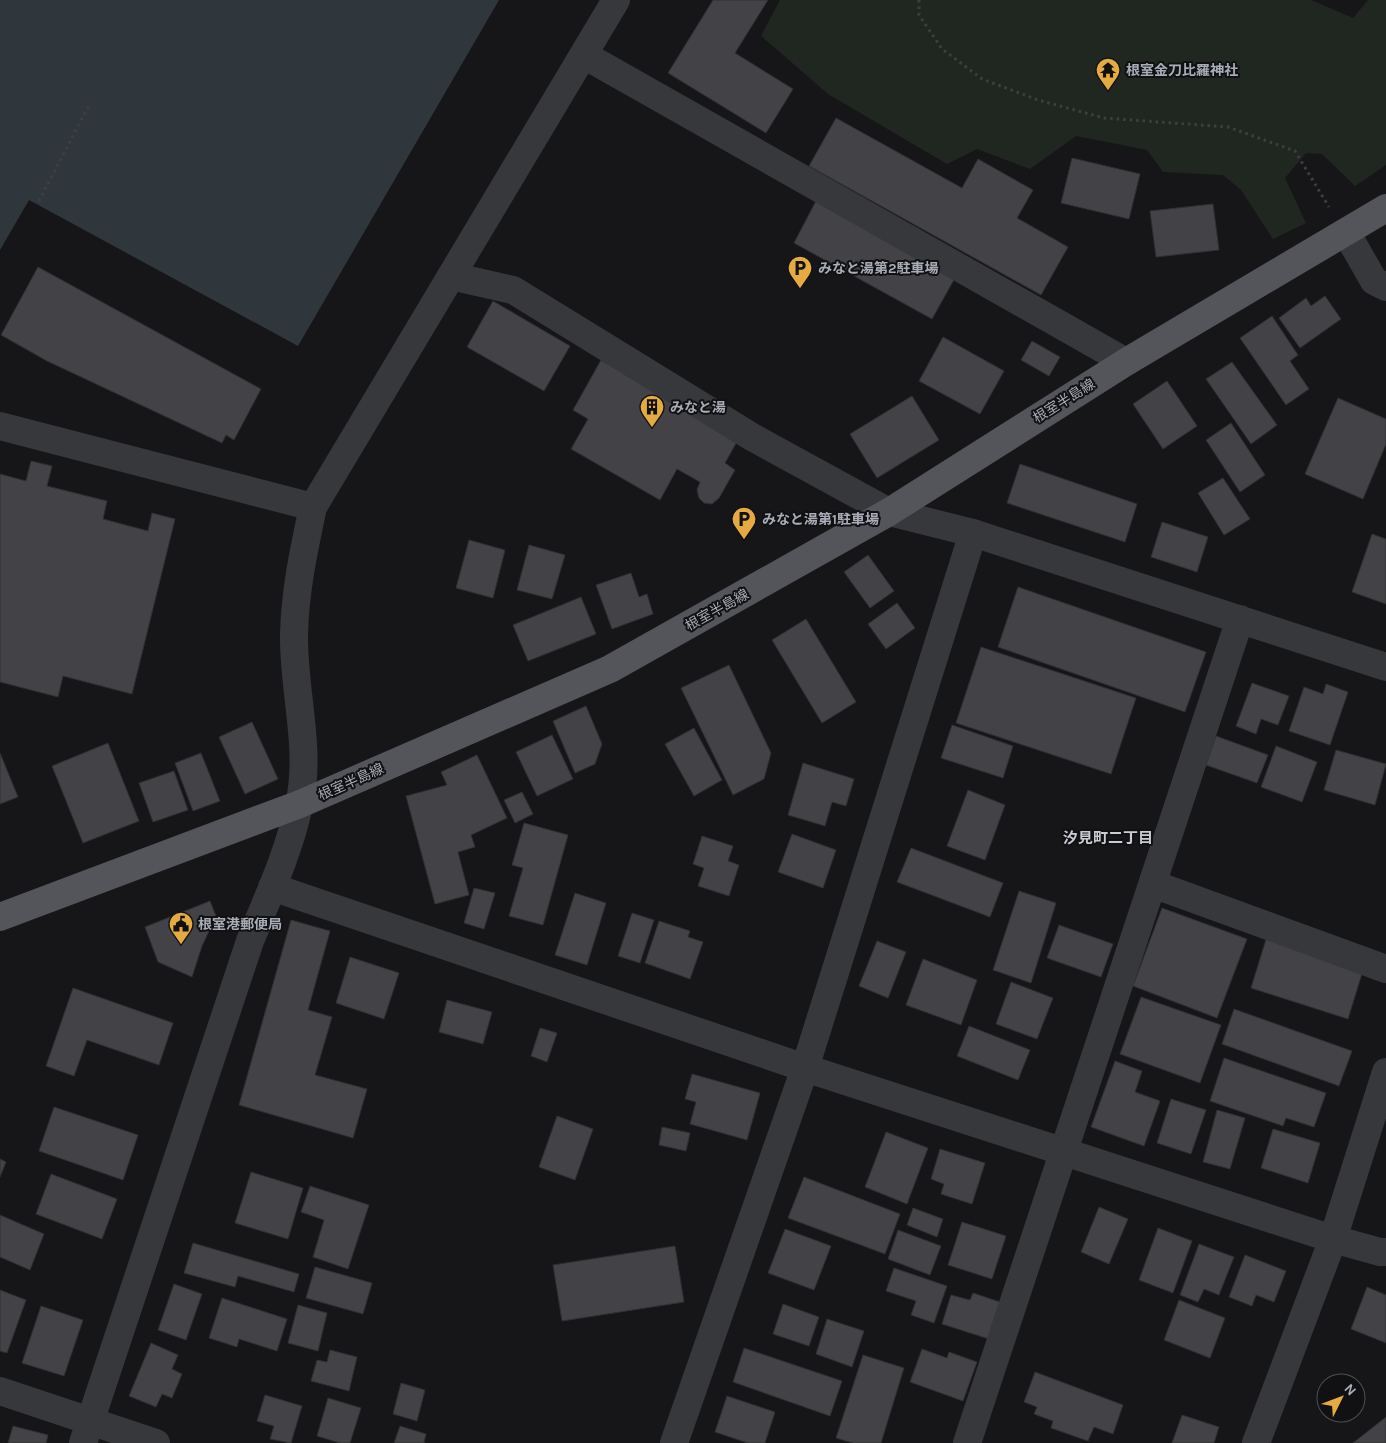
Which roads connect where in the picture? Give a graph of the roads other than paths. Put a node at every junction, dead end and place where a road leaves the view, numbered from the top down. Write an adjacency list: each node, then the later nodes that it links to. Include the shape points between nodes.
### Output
1 (616, 0): 2 (street)
2 (584, 55): 5 (street); 7 (street)
3 (1386, 208): 4 (main road, 根室半島線)
4 (1346, 232): 6 (street, via 1374,282); 7 (main road, 根室半島線)
5 (451, 276): 9 (street); 10 (street, via 513,290 752,437)
6 (1386, 287)
7 (1126, 362): 10 (main road, 根室半島線)
8 (0, 426): 9 (street)
9 (313, 507): 14 (street, via 297,587 294,636 303,755)
10 (889, 512): 11 (street); 14 (main road, 根室半島線, via 610,669)
11 (973, 533): 12 (street); 19 (street)
12 (1240, 619): 13 (street); 15 (street)
13 (1386, 667)
14 (300, 804): 16 (street); 17 (main road, 根室半島線)
15 (1153, 884): 18 (street); 21 (street)
16 (272, 887): 19 (street); 25 (street, via 250,941)
17 (0, 917)
18 (1386, 969)
19 (805, 1068): 21 (street); 27 (street)
20 (1386, 1072): 22 (street)
21 (1062, 1151): 22 (street); 28 (street)
22 (1333, 1239): 23 (street); 29 (street)
23 (1386, 1252)
24 (0, 1391): 25 (street)
25 (86, 1432): 26 (street)
26 (156, 1443)
27 (674, 1443)
28 (967, 1443)
29 (1256, 1443)

